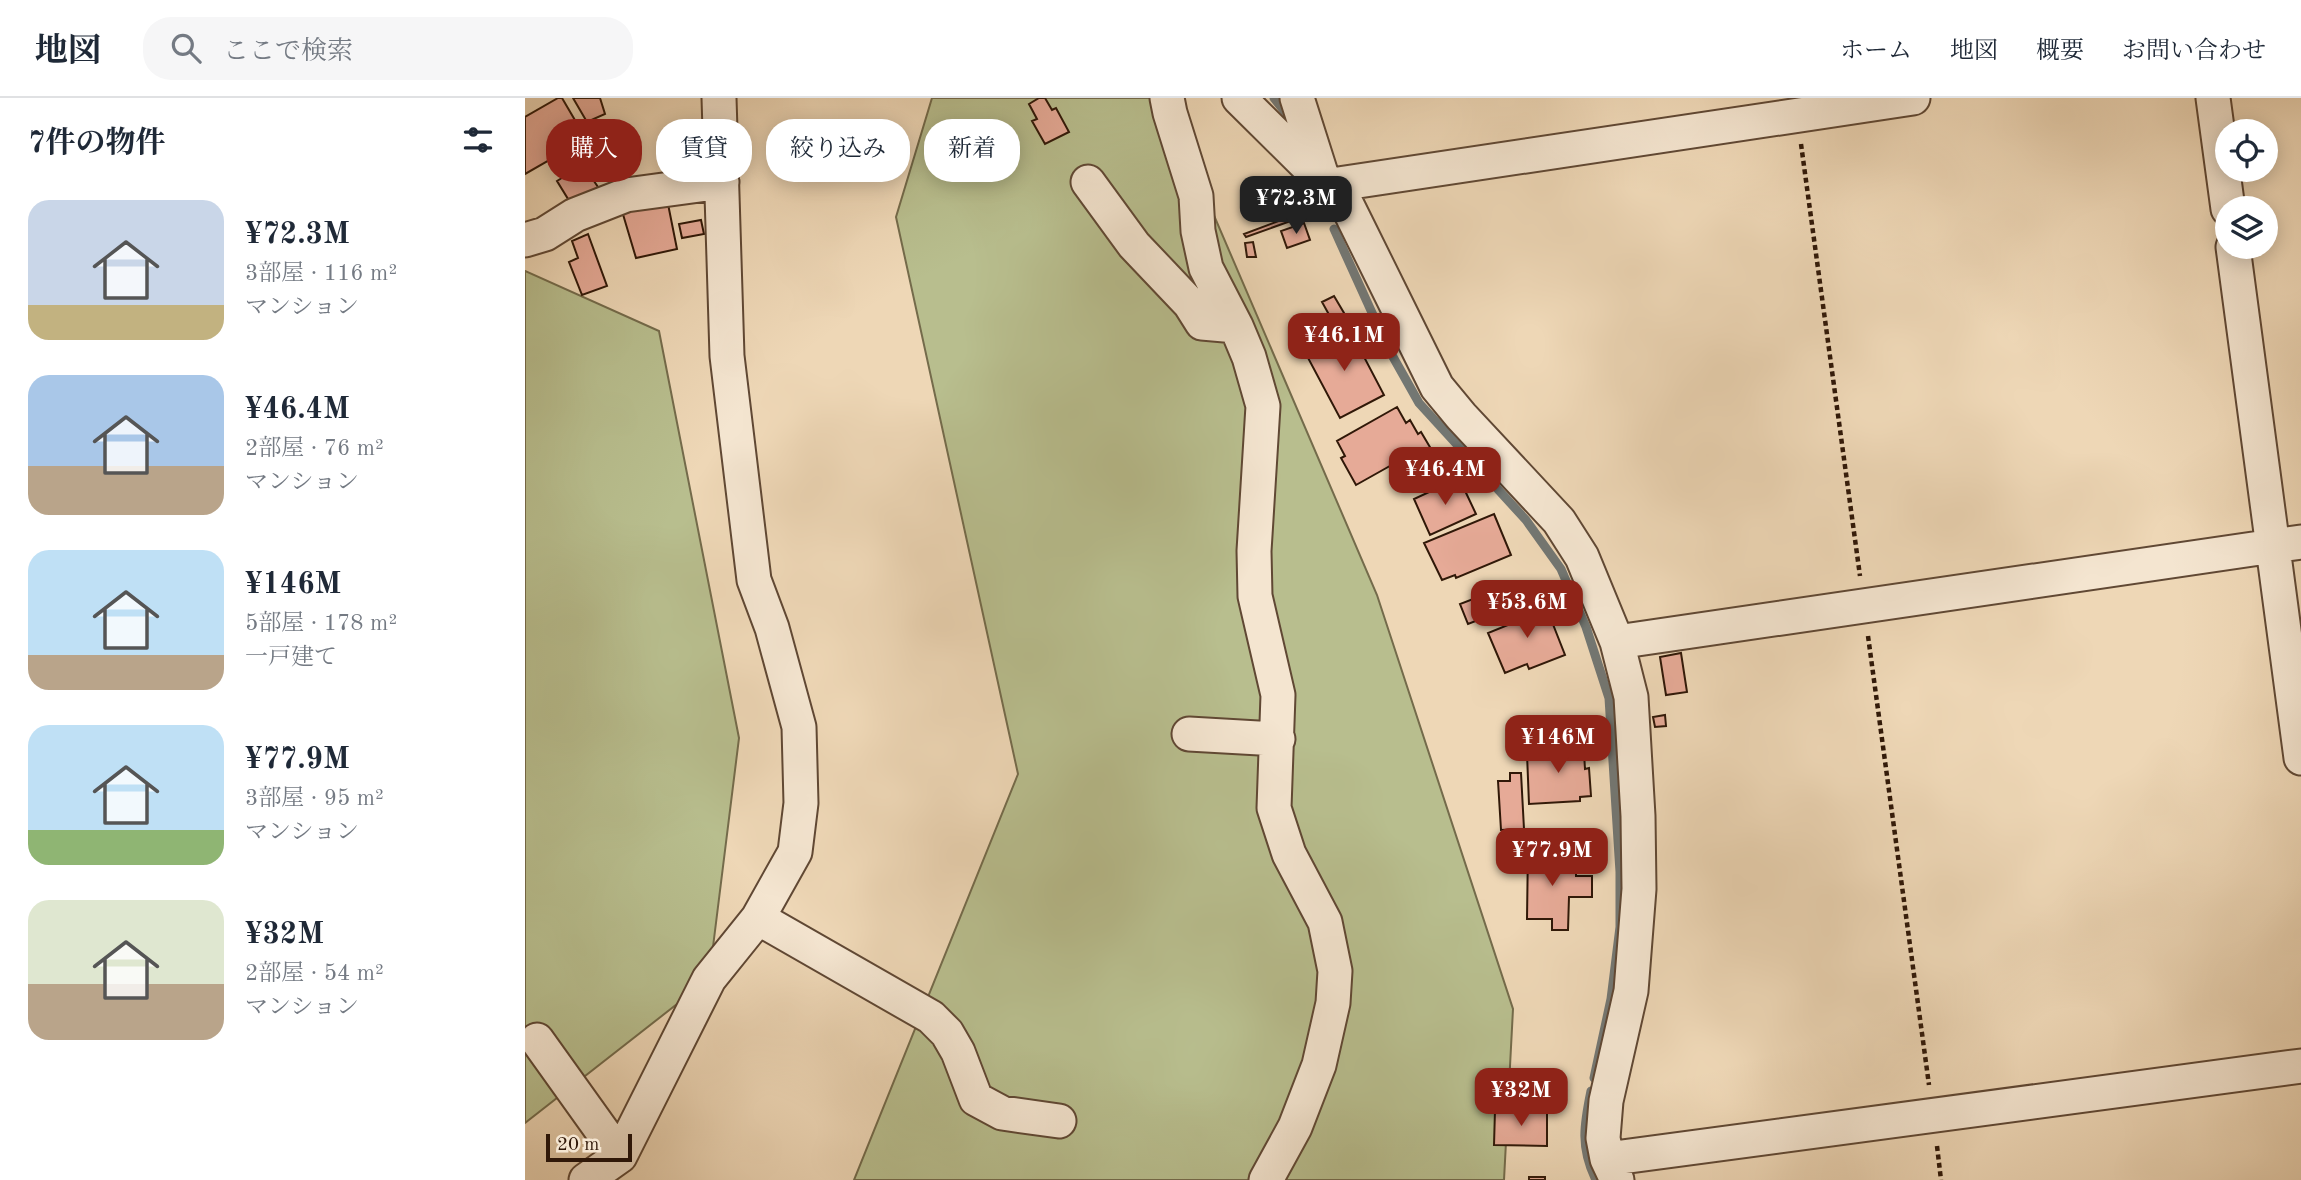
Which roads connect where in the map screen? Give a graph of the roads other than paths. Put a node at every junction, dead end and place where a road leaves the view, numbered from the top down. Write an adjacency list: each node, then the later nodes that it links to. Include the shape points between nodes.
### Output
1 (719, 98): 7 (street)
2 (1167, 98): 14 (street, via 1196,196 1206,268)
3 (1239, 98): 10 (street)
4 (1297, 98): 10 (street)
5 (1913, 98): 10 (street)
6 (2213, 98): 11 (street)
7 (720, 119)
8 (722, 182): 12 (street, via 626,195); 20 (street, via 727,356 754,580 799,727 801,803 795,852)
9 (1088, 182): 14 (street, via 1134,245 1202,323)
10 (1325, 186): 16 (street, via 1347,205 1437,387 1559,521 1582,558)
11 (2226, 196)
12 (525, 240)
13 (2235, 259): 15 (street)
14 (1236, 326): 18 (street, via 1263,406 1255,596 1277,695)
15 (2287, 544): 16 (street); 19 (street)
16 (1617, 642): 25 (street, via 1630,697 1639,889 1631,991 1602,1138)
17 (1189, 734): 18 (street)
18 (1278, 739): 27 (street, via 1274,808 1289,854 1325,922 1335,971 1319,1065 1295,1127)
19 (2301, 758)
20 (758, 918): 23 (street, via 931,1017 958,1052 976,1098 1002,1113); 24 (street, via 709,979)
21 (537, 1040): 24 (street)
22 (2301, 1066): 25 (street)
23 (1059, 1121)
24 (619, 1156): 26 (street)
25 (1612, 1169)
26 (586, 1180)
27 (1266, 1180)

